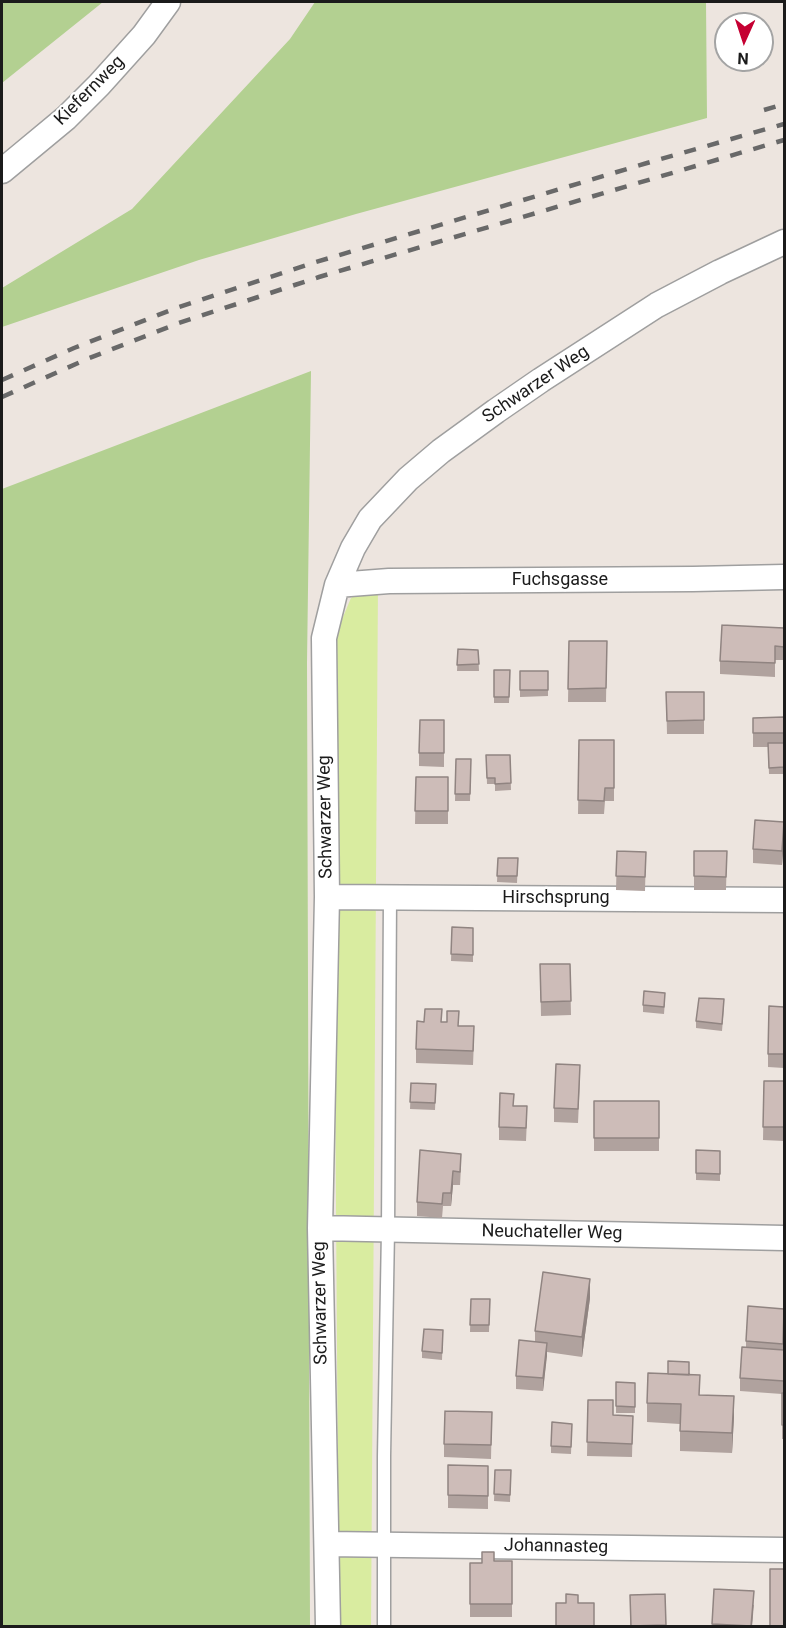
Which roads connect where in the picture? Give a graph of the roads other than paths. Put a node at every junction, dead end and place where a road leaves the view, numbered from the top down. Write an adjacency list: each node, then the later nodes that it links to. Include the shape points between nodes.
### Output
1 (168, 2): 2 (street, Kiefernweg, via 99,85)
2 (2, 171)
3 (784, 242): 5 (street, Schwarzer Weg, via 657,305 441,451 408,478 370,519)
4 (784, 576): 5 (street, Fuchsgasse)
5 (337, 585): 6 (street, Schwarzer Weg, via 324,638)
6 (327, 897): 7 (street, Hirschsprung); 9 (street, Schwarzer Weg)
7 (390, 897): 8 (street, Hirschsprung); 10 (lane)
8 (784, 900)
9 (320, 1228): 10 (street, Neuchateller Weg); 12 (street, Schwarzer Weg)
10 (388, 1230): 11 (street, Neuchateller Weg); 13 (lane)
11 (784, 1238)
12 (327, 1544): 13 (street, Johannasteg); 15 (street, Schwarzer Weg)
13 (384, 1545): 14 (street, Johannasteg); 16 (lane)
14 (784, 1550)
15 (328, 1626)
16 (384, 1626)

